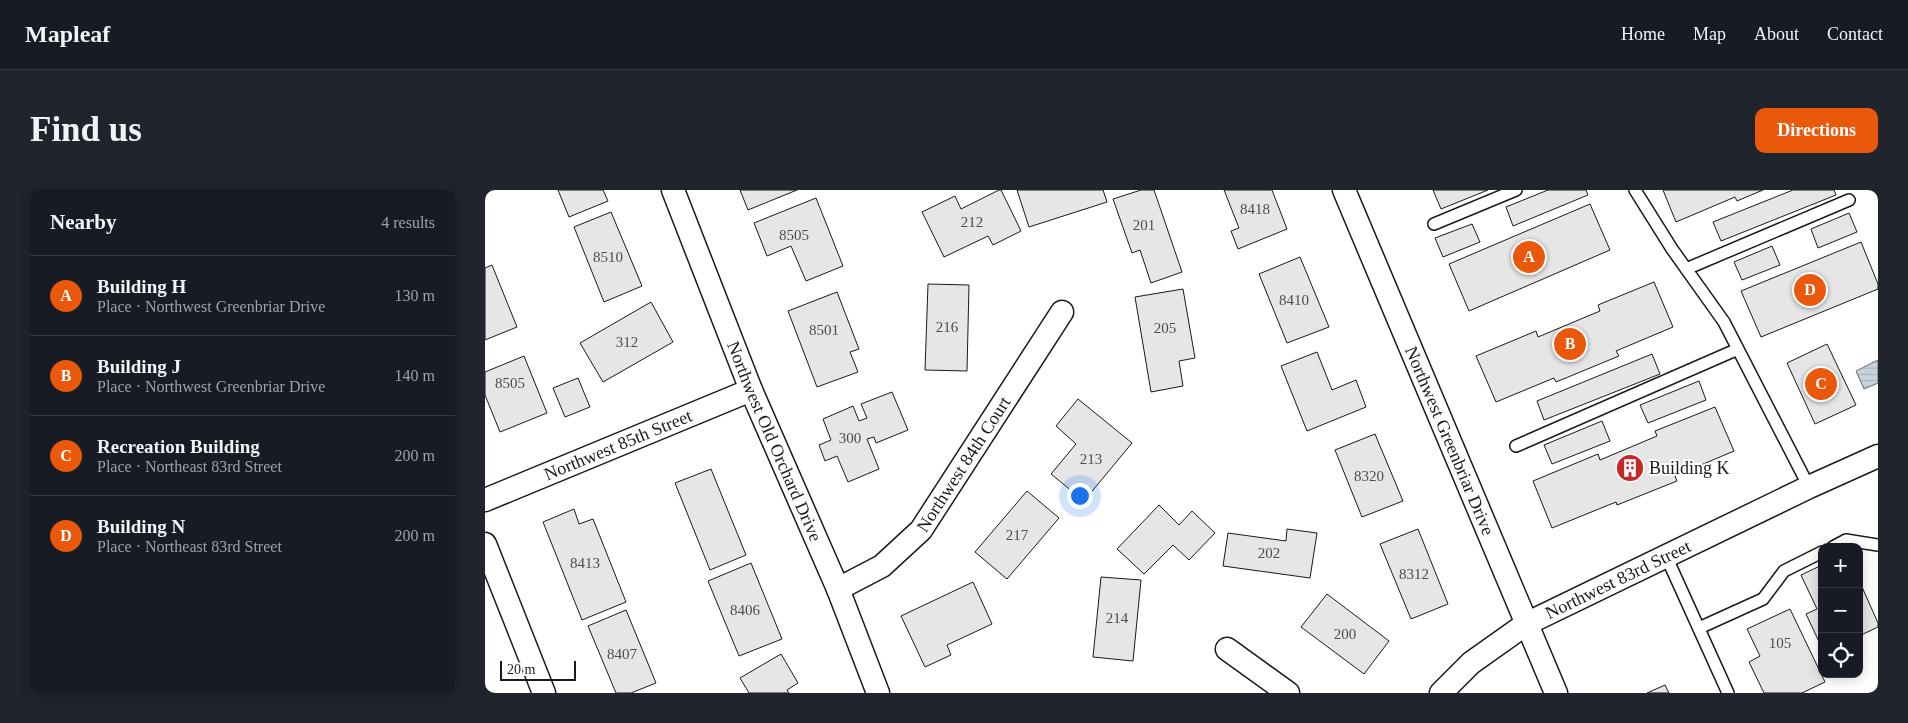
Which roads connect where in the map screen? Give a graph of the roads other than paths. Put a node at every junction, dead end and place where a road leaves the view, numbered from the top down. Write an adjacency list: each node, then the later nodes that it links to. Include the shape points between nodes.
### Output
1 (673, 190): 10 (street, Northwest Old Orchard Drive)
2 (1344, 190): 21 (street, Northwest Greenbriar Drive)
3 (1516, 190): 6 (lane)
4 (1635, 190): 7 (lane)
5 (1849, 200): 7 (lane)
6 (1435, 224)
7 (1686, 269): 9 (lane, via 1724,322)
8 (1062, 312): 20 (street, Northwest 84th Court, via 921,530 882,566)
9 (1738, 349): 11 (lane); 13 (lane)
10 (751, 390): 14 (street, Northwest 85th Street); 20 (street, Northwest Old Orchard Drive)
11 (1516, 446)
12 (1878, 456): 13 (street, Northwest 83rd Street)
13 (1809, 487): 19 (street, Northwest 83rd Street)
14 (485, 500)
15 (1840, 543): 17 (lane, via 1846,540)
16 (485, 544): 24 (street)
17 (1878, 545)
18 (1818, 554): 22 (lane, via 1784,571 1763,599)
19 (1666, 556): 21 (street, Northwest 83rd Street); 22 (lane)
20 (838, 589): 25 (street, Northwest Old Orchard Drive)
21 (1526, 624): 27 (street, Northwest 83rd Street, via 1471,663); 28 (street, Northwest Greenbriar Drive)
22 (1699, 628): 29 (lane)
23 (1227, 649): 26 (street)
24 (544, 693)
25 (878, 693)
26 (1288, 693)
27 (1441, 693)
28 (1556, 693)
29 (1728, 693)

